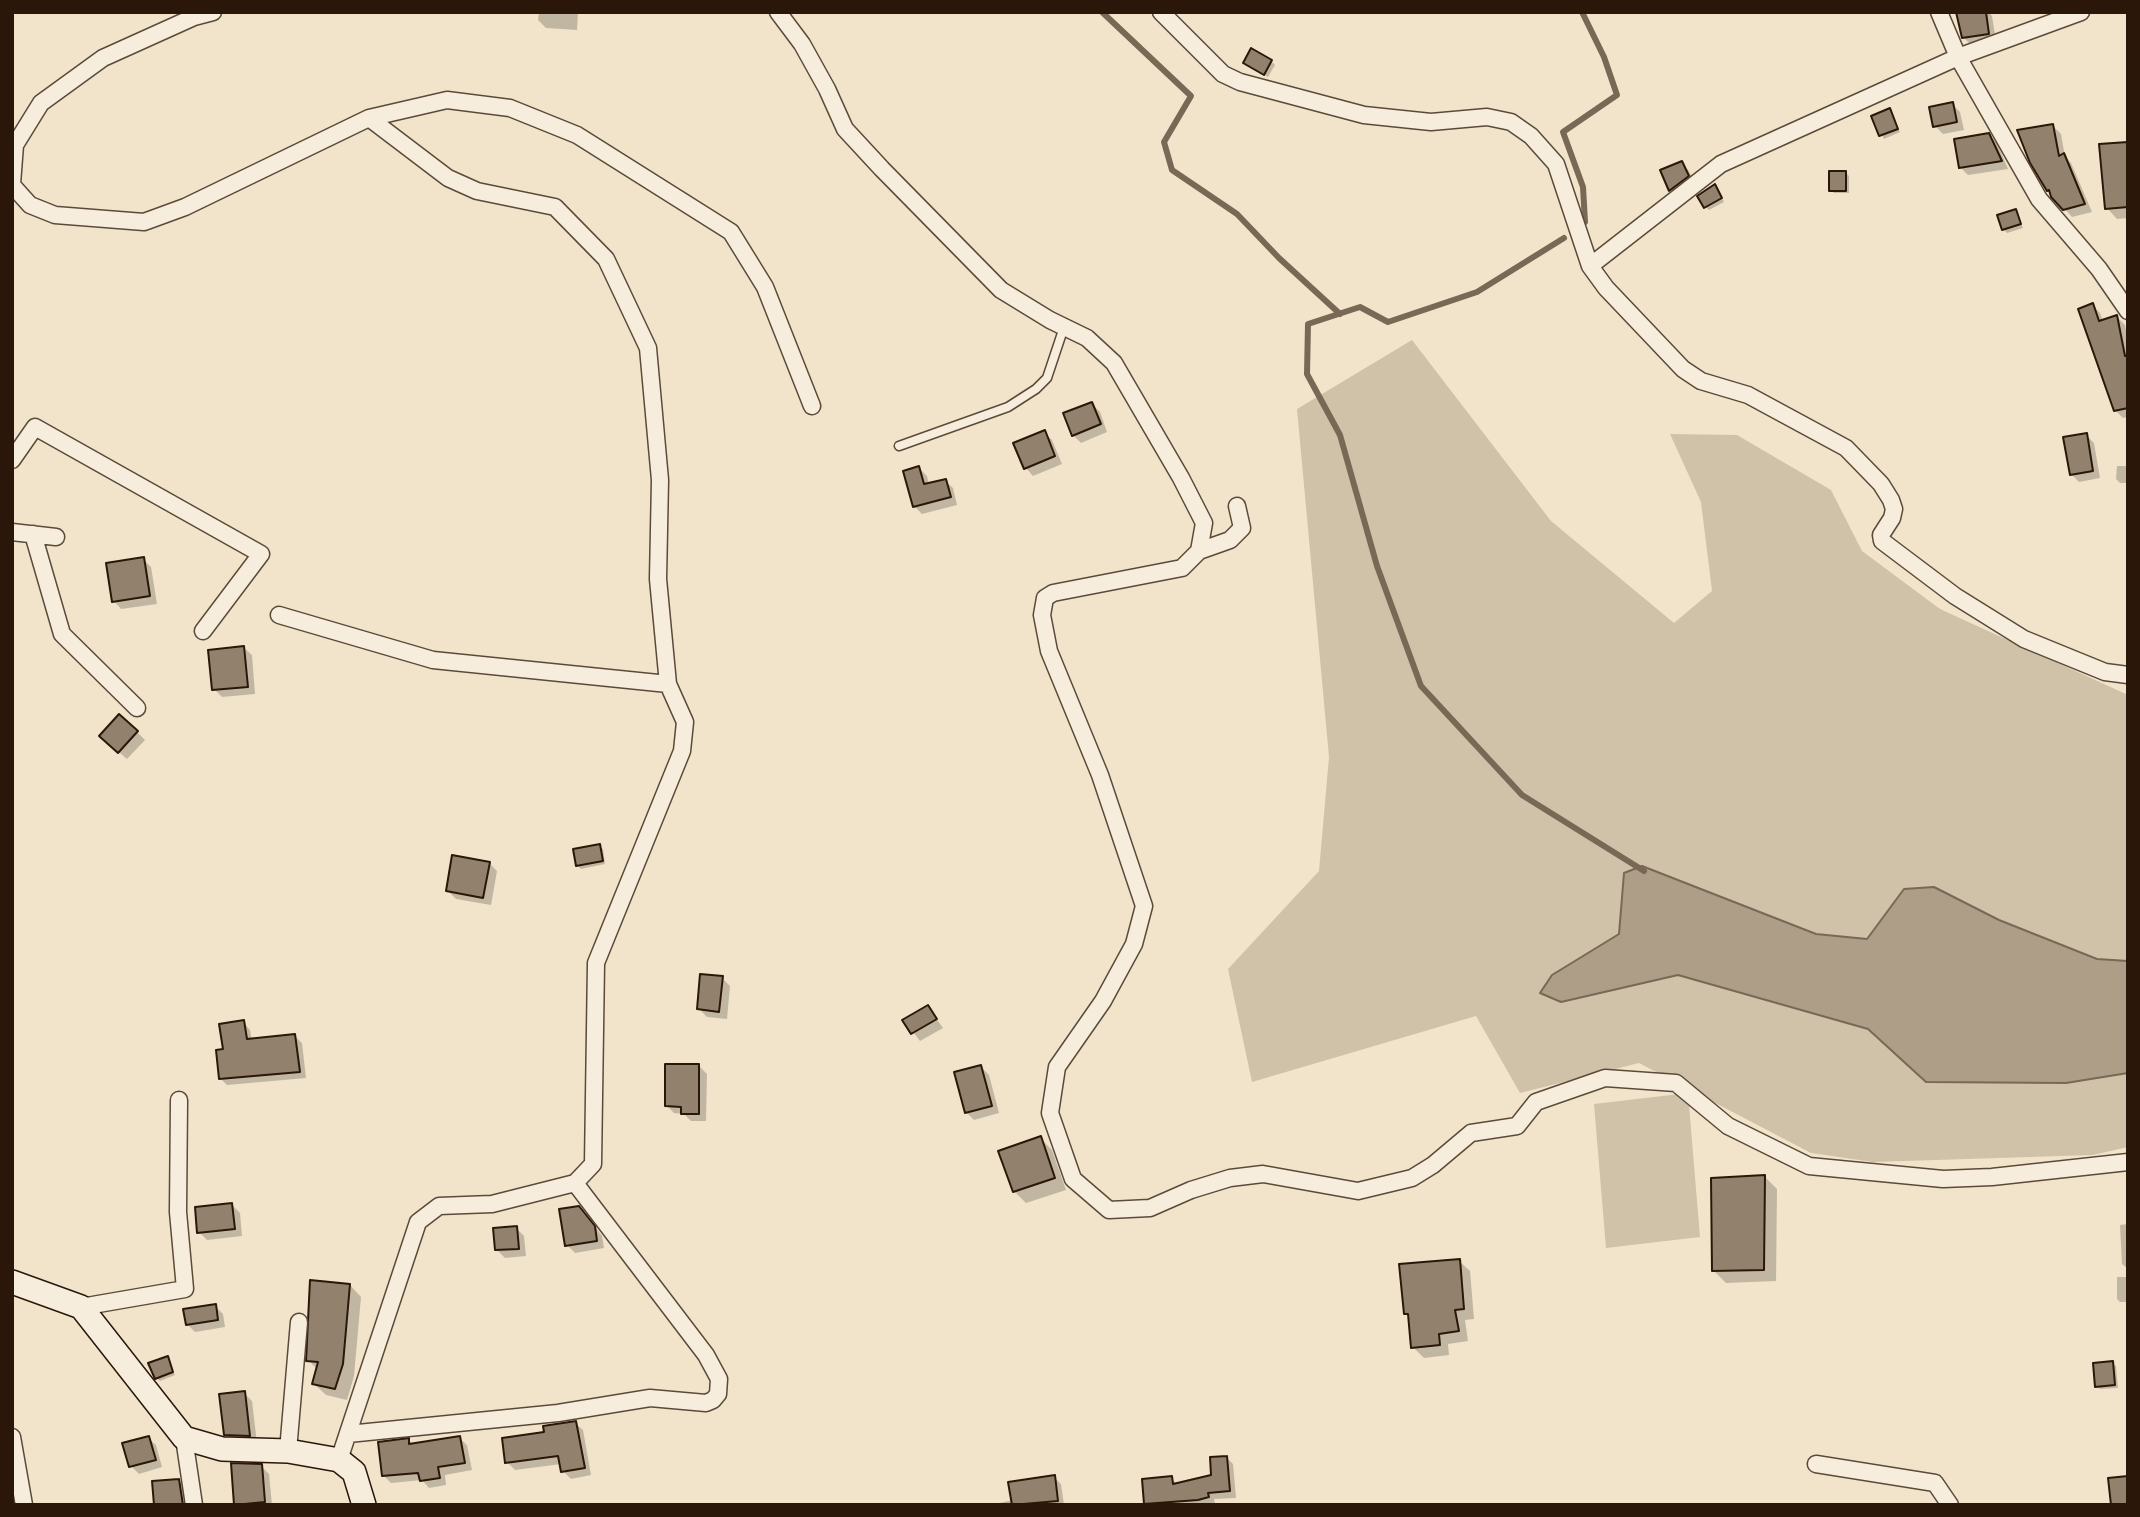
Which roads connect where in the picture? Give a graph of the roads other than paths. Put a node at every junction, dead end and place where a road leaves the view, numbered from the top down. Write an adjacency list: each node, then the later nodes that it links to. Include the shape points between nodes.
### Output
1 (213, 12): 8 (street, via 103,58 41,103 15,145)
2 (778, 12): 11 (street, via 802,44 845,129 1001,289)
3 (1161, 12): 9 (street, via 1223,74 1240,82 1364,115 1431,122 1488,117 1511,122 1531,135 1556,164)
4 (1939, 12): 6 (street)
5 (2081, 12): 6 (street)
6 (1958, 57): 9 (street, via 1721,164); 10 (street, via 2039,199)
7 (369, 118): 8 (street, via 185,207 144,222 55,215 30,205); 12 (street, via 447,100 510,108 577,135 731,232 765,287); 23 (street, via 448,178 477,191 555,207 606,259 648,348 660,480 658,579)
8 (12, 184)
9 (1590, 266): 22 (street, via 1683,369 1701,381 1748,396 1846,448 1891,500 1892,517 1881,535 1890,548 2024,639 2105,672)
10 (2128, 311)
11 (1064, 327): 13 (lane, via 1047,378 1037,389 1008,407); 19 (street, via 1087,338 1114,363 1204,523)
12 (812, 406)
13 (899, 446)
14 (12, 460): 21 (street, via 35,427 261,554)
15 (1237, 506): 19 (street, via 1241,528 1230,540)
16 (12, 532): 17 (street)
17 (33, 534): 18 (street); 24 (street, via 62,634)
18 (57, 537)
19 (1199, 551): 26 (street, via 1182,568 1053,593 1045,598 1042,615 1049,651 1100,775 1144,906 1134,944 1103,1002 1057,1067 1050,1113 1073,1179 1109,1210 1150,1208 1230,1178 1263,1174 1357,1191 1412,1178 1471,1133 1517,1126 1536,1102 1605,1078 1676,1083 1728,1126 1809,1166 1943,1179)
20 (279, 615): 23 (street, via 433,660)
21 (203, 631)
22 (2128, 675)
23 (668, 684): 27 (street, via 685,722 682,751 596,963 593,1164)
24 (137, 708)
25 (179, 1100): 29 (street, via 178,1212 186,1289)
26 (2128, 1162)
27 (575, 1183): 31 (street, via 492,1204 439,1206 418,1222); 31 (street, via 706,1355 719,1379 713,1400 650,1398 558,1413)
28 (12, 1282): 29 (street)
29 (81, 1307): 33 (street)
30 (299, 1322): 34 (street)
31 (348, 1434): 35 (street)
32 (12, 1437): 37 (street)
33 (184, 1438): 34 (street, via 222,1449); 38 (street)
34 (288, 1451): 35 (street)
35 (339, 1460): 39 (street, via 354,1472)
36 (1816, 1464): 40 (street, via 1935,1483)
37 (24, 1505)
38 (194, 1505)
39 (364, 1505)
40 (1950, 1505)

